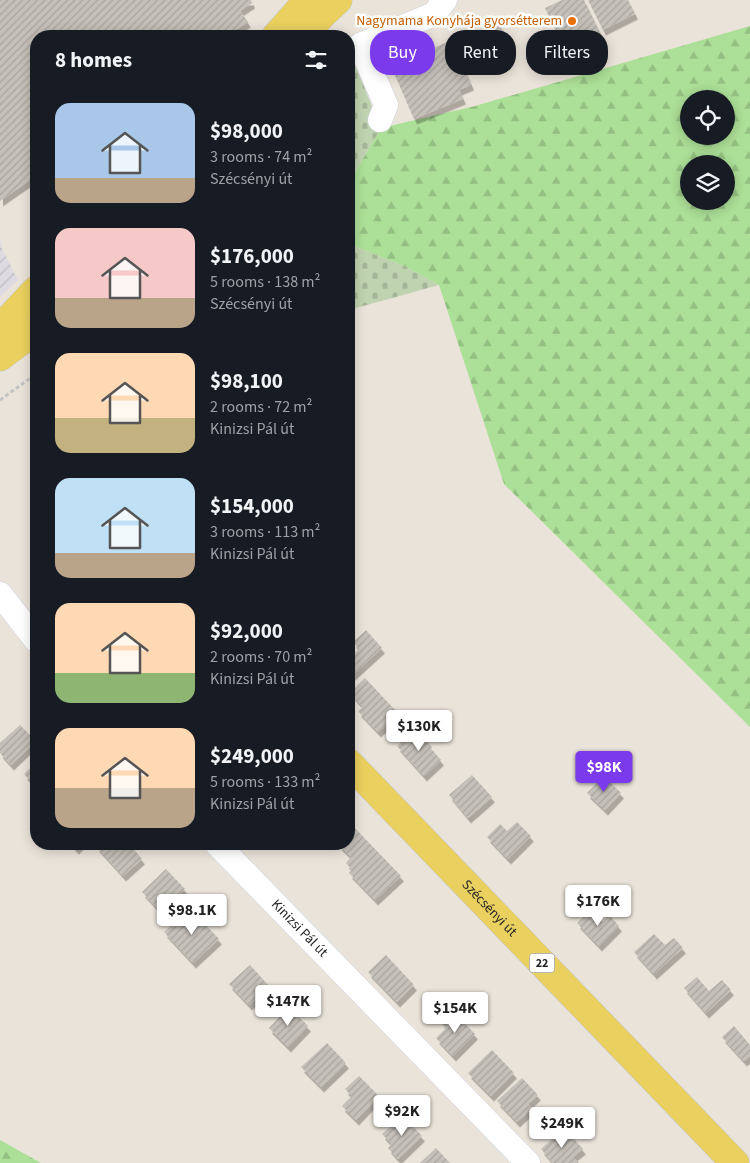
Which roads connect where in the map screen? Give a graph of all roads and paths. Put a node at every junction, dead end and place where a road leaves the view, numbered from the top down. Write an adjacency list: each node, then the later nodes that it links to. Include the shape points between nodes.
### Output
1 (308, 0): 4 (main road)
2 (338, 0): 5 (main road)
3 (445, 0): 6 (street, via 434,14 360,45 386,105)
4 (281, 30)
5 (308, 30)
6 (380, 120)
7 (30, 296): 8 (main road)
8 (0, 328)
9 (30, 334): 10 (main road)
10 (0, 357)
11 (30, 378): 12 (path)
12 (0, 400)
13 (0, 594): 14 (street)
14 (30, 632)
15 (355, 769): 18 (main road, Szécsényi út / 22)
16 (223, 850): 17 (street, Kinizsi Pál út)
17 (528, 1163)
18 (735, 1163)

